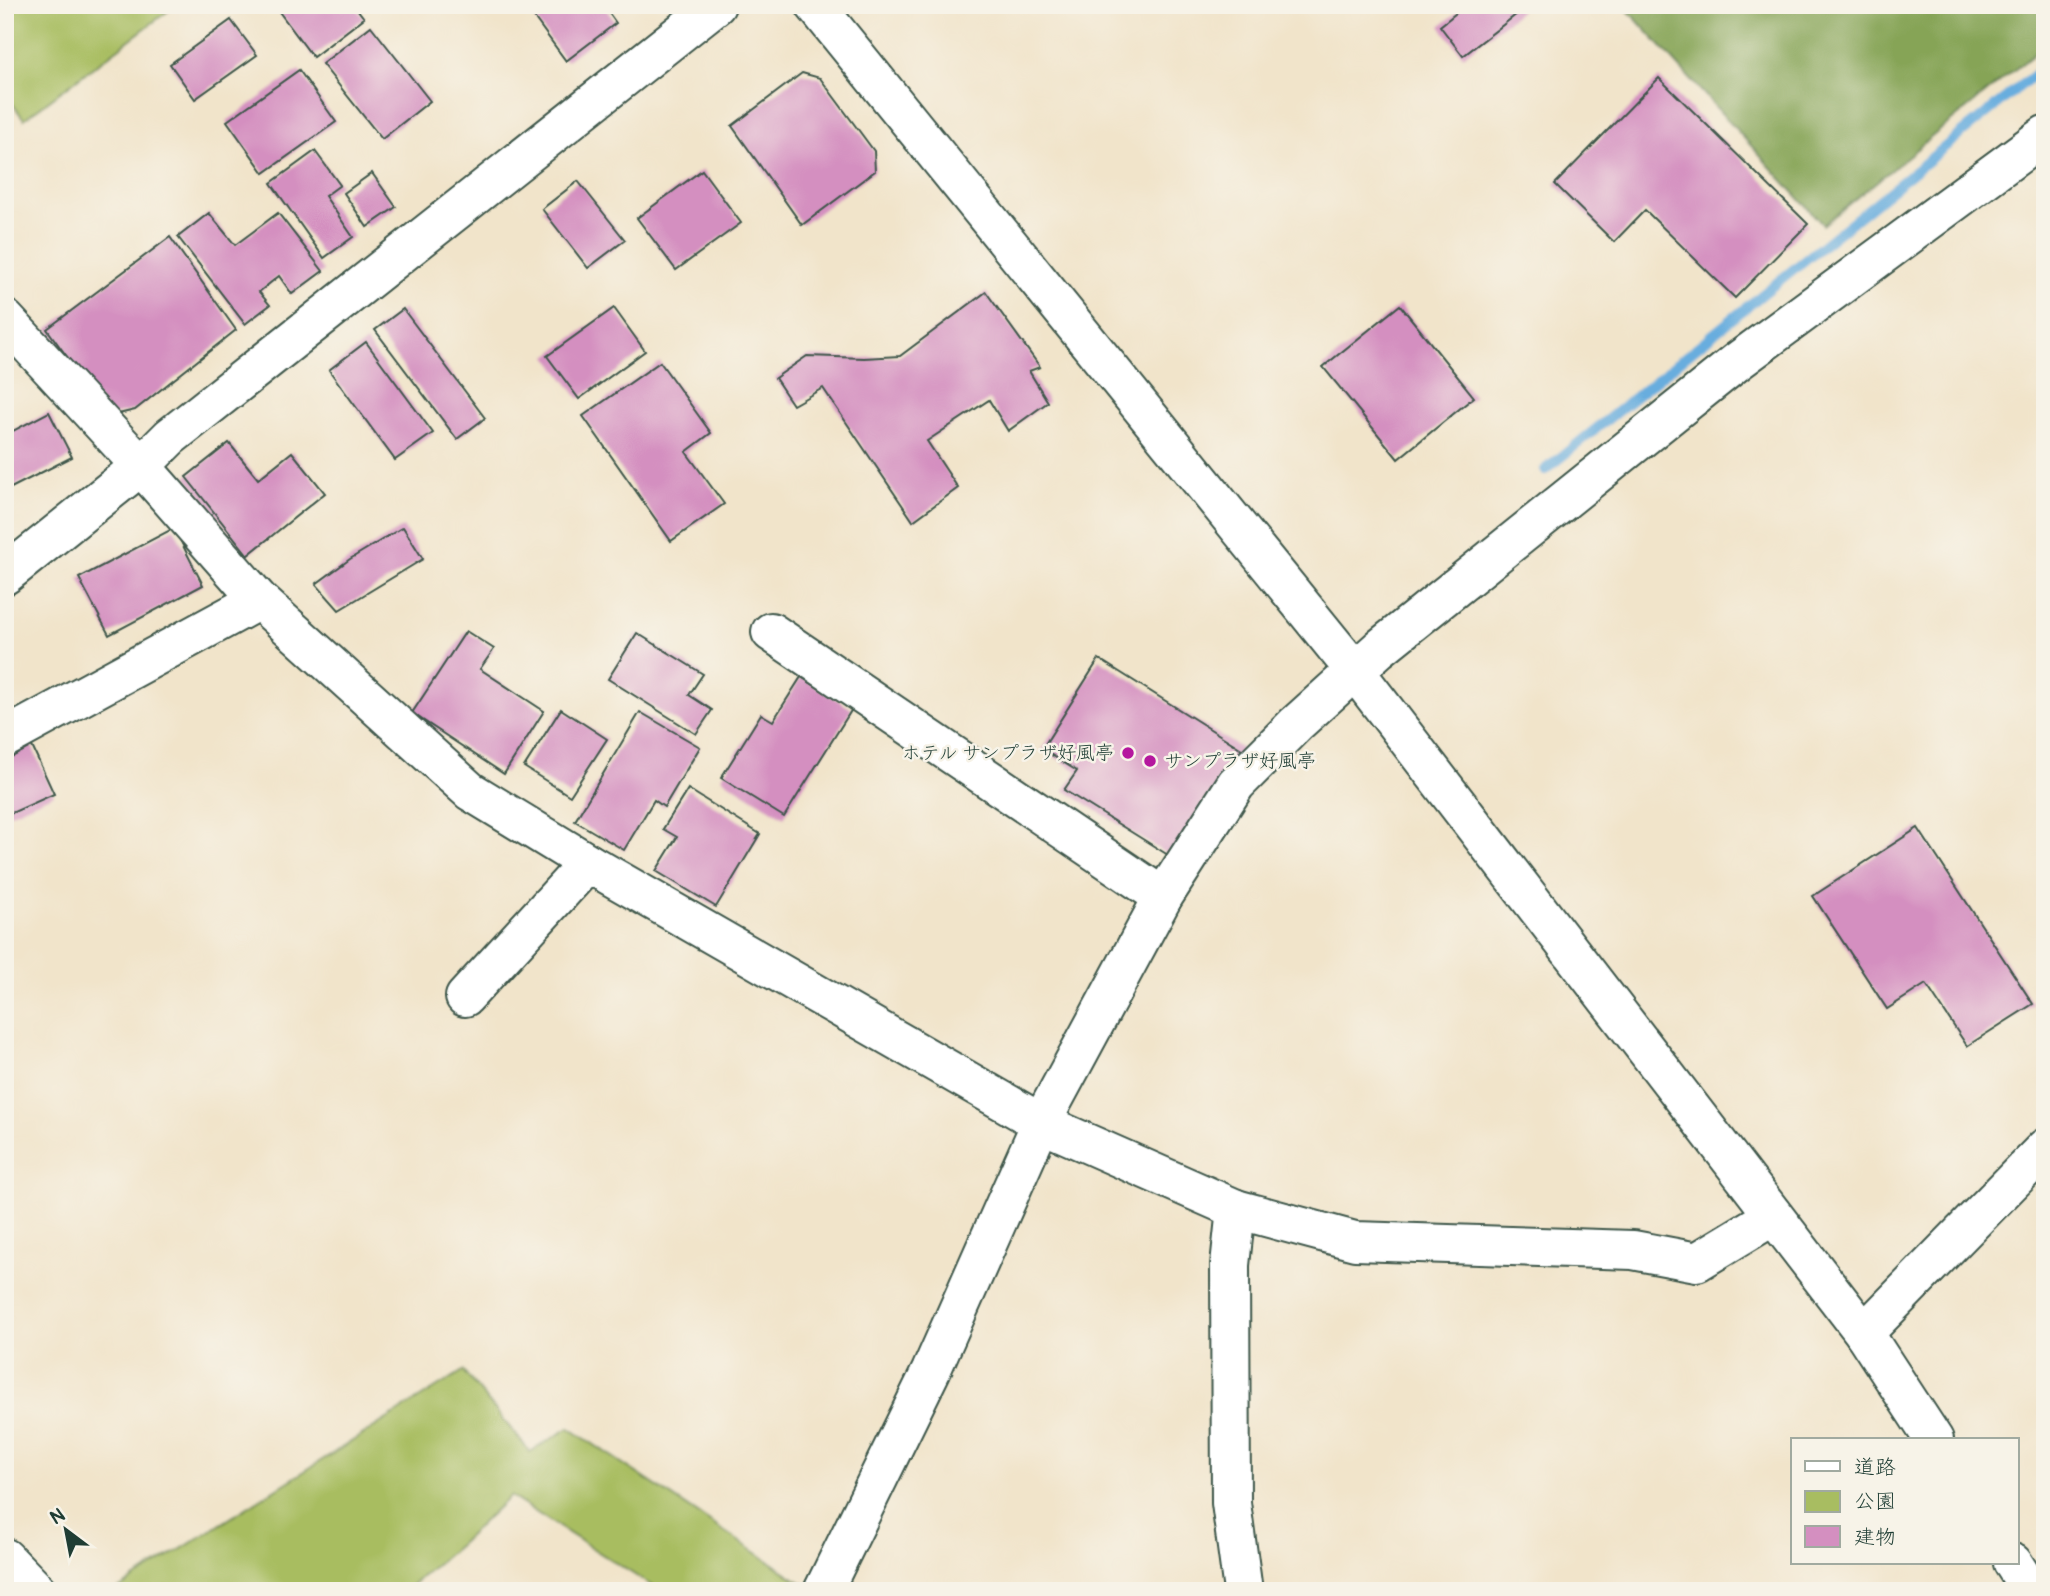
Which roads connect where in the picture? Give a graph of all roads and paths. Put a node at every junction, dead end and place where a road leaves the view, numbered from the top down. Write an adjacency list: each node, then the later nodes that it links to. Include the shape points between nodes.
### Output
1 (716, 5): 5 (street, via 170,437)
2 (815, 5): 9 (street)
3 (2045, 135): 9 (street, via 1738,361)
4 (5, 319): 5 (street)
5 (141, 466): 6 (street); 7 (street)
6 (5, 575)
7 (259, 600): 10 (street); 11 (street, via 470,791)
8 (771, 632): 12 (street)
9 (1355, 671): 12 (street, via 1236,783); 17 (street)
10 (5, 738)
11 (588, 863): 13 (street); 14 (street)
12 (1163, 897): 14 (street)
13 (465, 998)
14 (1041, 1124): 16 (street); 21 (street, via 931,1371)
15 (2045, 1148): 18 (street)
16 (1236, 1209): 17 (street, via 1355,1241 1633,1250 1697,1262); 22 (street, via 1230,1265 1231,1503)
17 (1773, 1216): 18 (street)
18 (1864, 1334): 19 (street)
19 (1933, 1438)
20 (2014, 1564): 23 (street)
21 (823, 1591)
22 (1243, 1591)
23 (2031, 1591)

